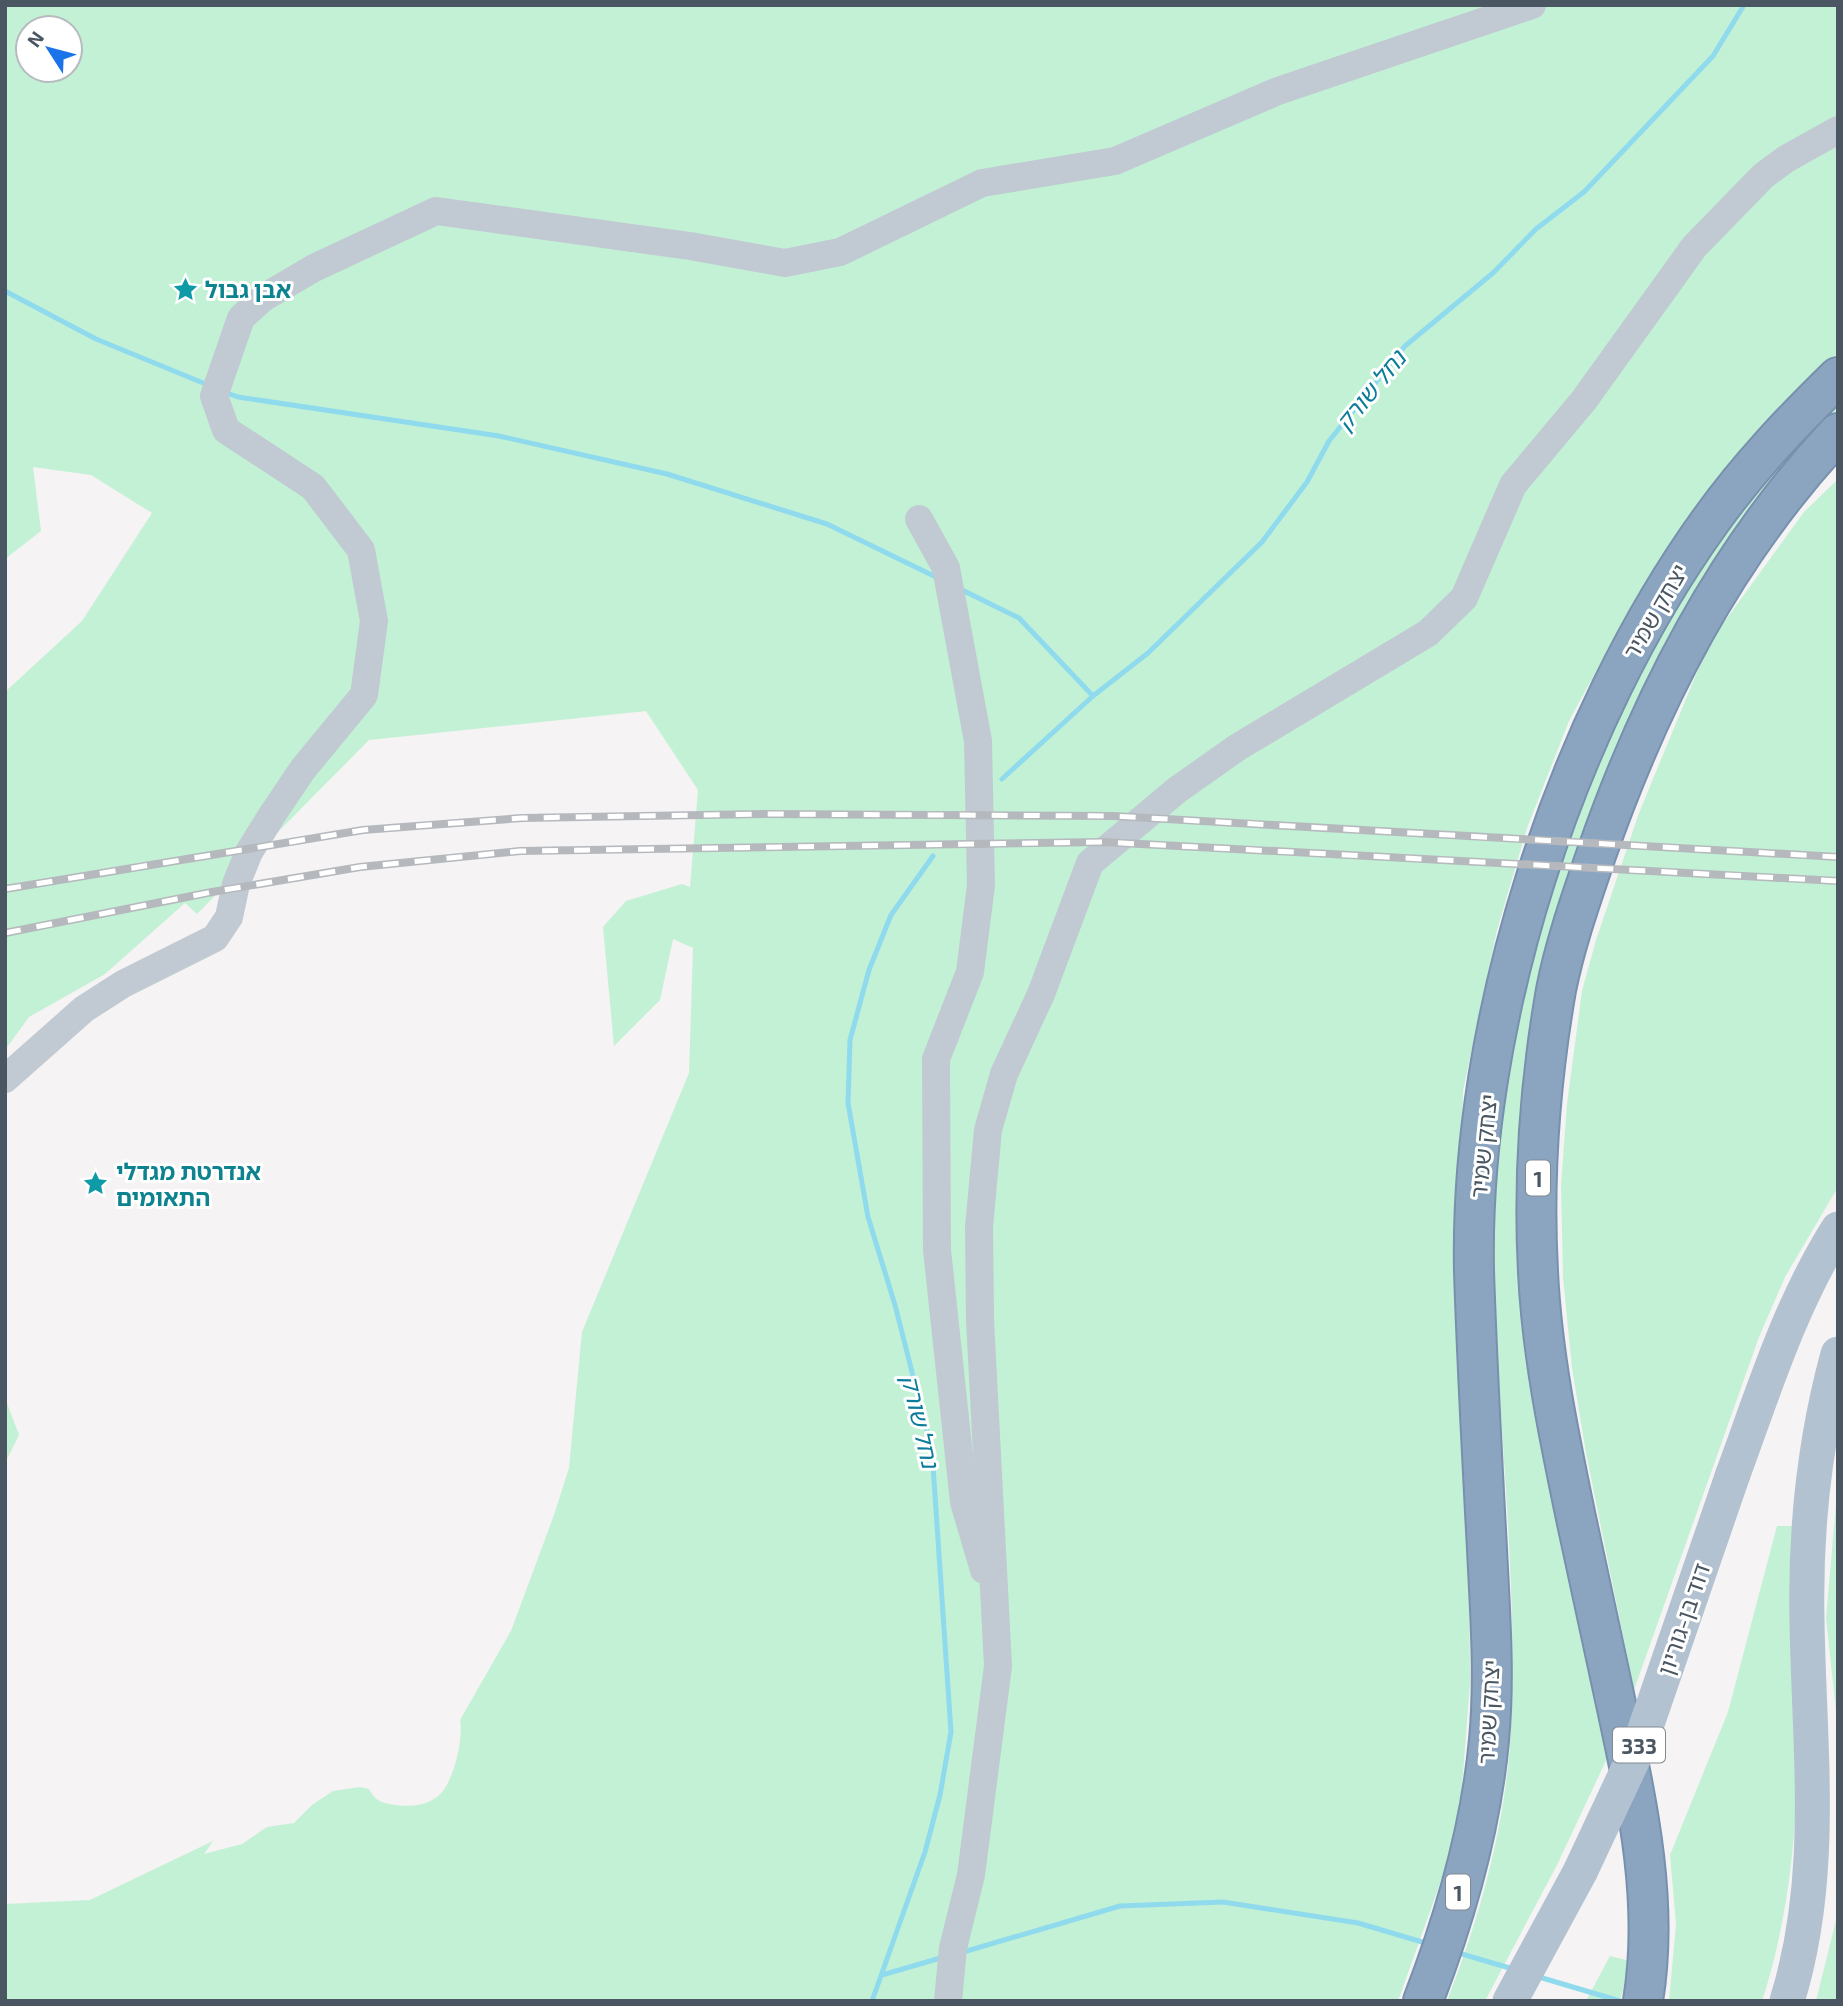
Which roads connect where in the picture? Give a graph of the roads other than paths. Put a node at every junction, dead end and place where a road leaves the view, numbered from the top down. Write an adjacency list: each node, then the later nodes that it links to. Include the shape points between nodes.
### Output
1 (1532, 5): 6 (street, via 1278,92 1115,161 982,183 840,252 785,263 436,211 314,268 262,298 241,318 214,396 226,430 313,487 361,550 374,621 364,695 303,769 249,852 229,917 215,938 172,957 84,1009)
2 (1838, 130): 9 (street, via 1763,176 1694,247 1584,400 1513,485 1464,598 1428,633 1238,747 1177,790 1090,863 1041,994 1004,1074 988,1130 979,1227 980,1307)
3 (1838, 377): 12 (highway, יצחק שמיר / 1, via 1768,447 1711,520 1663,592 1617,676 1552,835 1500,1013 1482,1122 1474,1265 1492,1696 1484,1781 1449,1926)
4 (1838, 433): 10 (highway, יצחק שמיר / 1, via 1782,496 1731,567 1649,722 1574,919 1544,1068 1537,1208 1543,1331 1553,1409 1636,1799 1651,1933)
5 (919, 520): 9 (street, via 946,568 978,741 981,885 970,972 936,1059 937,1250 964,1502)
6 (5, 1079)
7 (1838, 1228): 13 (main road, דוד בן-גוריון / 333, bridge, via 1791,1318 1640,1744 1580,1872)
8 (1838, 1354): 14 (main road, via 1814,1461 1807,1620 1812,1866 1807,1920)
9 (997, 1615): 11 (street, via 998,1666 971,1875 953,1948)
10 (1644, 1994)
11 (948, 2001)
12 (1423, 2001)
13 (1510, 2001)
14 (1787, 2001)

